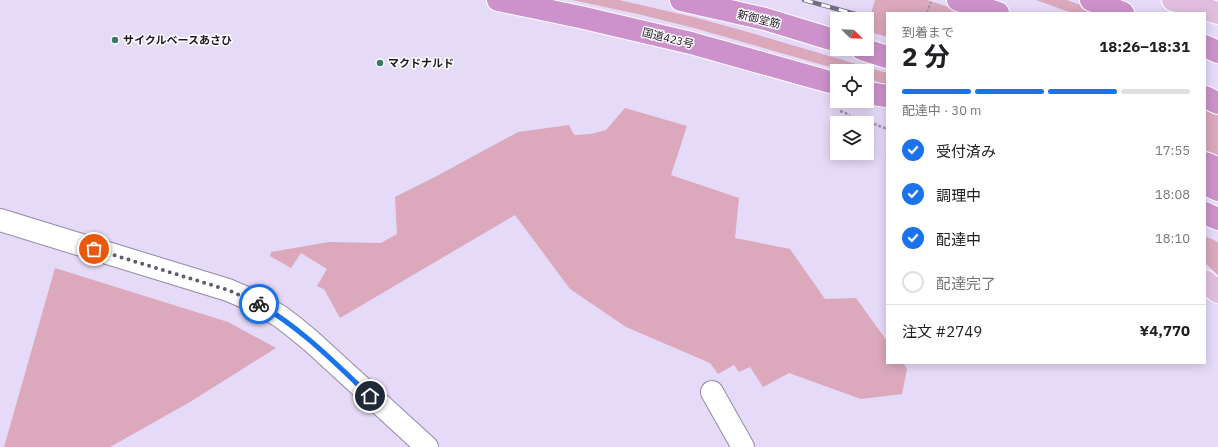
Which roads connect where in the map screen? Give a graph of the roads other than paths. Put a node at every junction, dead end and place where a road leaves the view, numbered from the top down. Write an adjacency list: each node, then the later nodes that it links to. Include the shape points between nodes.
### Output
1 (498, 0): 14 (highway, 国道423号, via 691,43)
2 (681, 0): 9 (highway, 新御堂筋, via 765,19)
3 (958, 0): 6 (highway)
4 (1091, 0): 7 (highway)
5 (1173, 0): 8 (main road)
6 (995, 12)
7 (1121, 12)
8 (1218, 13)
9 (830, 39)
10 (1206, 46): 11 (highway)
11 (1218, 52)
12 (874, 53): 13 (highway)
13 (886, 57)
14 (830, 82)
15 (874, 94): 16 (highway)
16 (886, 96)
17 (874, 97): 20 (main road)
18 (1206, 97): 19 (highway)
19 (1218, 103)
20 (886, 104)
21 (1206, 163): 22 (highway)
22 (1218, 168)
23 (1206, 184): 24 (highway)
24 (1218, 190)
25 (1206, 213): 26 (highway)
26 (1218, 219)
27 (0, 220): 31 (street, via 228,290 256,302 281,317 311,341)
28 (1206, 282): 29 (main road)
29 (1218, 292)
30 (712, 392): 32 (street)
31 (427, 447)
32 (743, 447)

